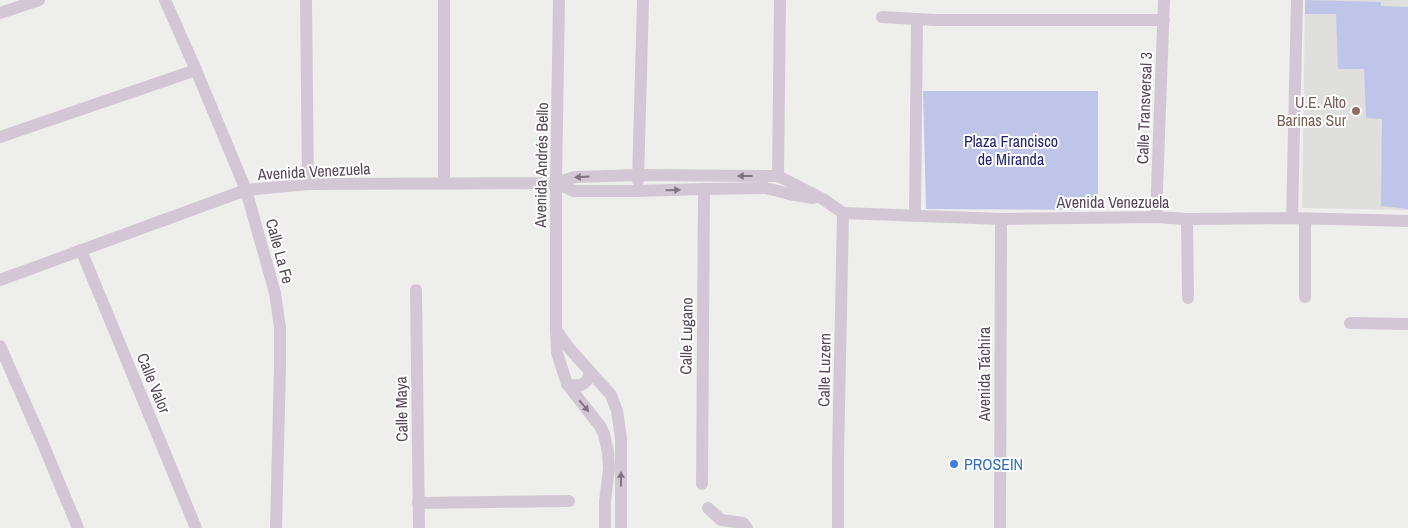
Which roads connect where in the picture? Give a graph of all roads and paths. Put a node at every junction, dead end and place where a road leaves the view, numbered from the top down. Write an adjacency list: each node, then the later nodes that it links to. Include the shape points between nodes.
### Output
1 (39, 0): 10 (street)
2 (165, 0): 14 (street, Calle La Fe)
3 (306, 0): 20 (street)
4 (444, 0): 18 (street)
5 (559, 0): 19 (street, Avenida Andrés Bello)
6 (643, 0): 16 (street)
7 (780, 0): 17 (street)
8 (1164, 0): 13 (street, Calle Transversal 3)
9 (1297, 0): 28 (street)
10 (0, 13)
11 (882, 18): 12 (street)
12 (917, 19): 13 (street); 26 (street)
13 (1164, 20): 27 (street, Calle Transversal 3)
14 (196, 70): 15 (street); 22 (street, Calle La Fe)
15 (0, 137)
16 (639, 175): 17 (street, Avenida Venezuela, one-way to 16); 19 (street, Avenida Venezuela, one-way to 19, via 575,176); 23 (street)
17 (778, 176): 24 (street, Avenida Venezuela)
18 (444, 183): 19 (street, Avenida Venezuela); 20 (street, Avenida Venezuela)
19 (556, 183): 23 (street, Avenida Venezuela, via 574,191); 39 (street, Avenida Andrés Bello)
20 (308, 184): 22 (street, Avenida Venezuela)
21 (704, 189): 23 (street, Avenida Venezuela, one-way to 21); 24 (street, Avenida Venezuela, via 766,188); 45 (street, Calle Lugano)
22 (246, 190): 32 (street, Avenida Venezuela); 51 (street, Calle La Fe, via 275,293 280,328)
23 (638, 191)
24 (823, 199): 25 (street, Avenida Venezuela)
25 (843, 213): 26 (street, Avenida Venezuela); 56 (street, Calle Luzern)
26 (915, 216): 30 (street, Avenida Venezuela)
27 (1156, 217): 29 (street, Avenida Venezuela); 30 (street, Avenida Venezuela)
28 (1299, 218): 29 (street, Avenida Venezuela); 31 (street, Avenida Venezuela); 35 (street)
29 (1187, 219): 36 (street)
30 (1001, 220): 57 (street, Avenida Táchira)
31 (1408, 222)
32 (82, 250): 33 (street, Avenida Venezuela); 50 (street, Calle Valor)
33 (0, 280)
34 (416, 290): 47 (street, Calle Maya)
35 (1305, 297)
36 (1188, 298)
37 (1350, 323): 38 (street)
38 (1408, 324)
39 (556, 330): 41 (street); 42 (street, Avenida Andrés Bello)
40 (0, 346): 49 (street)
41 (580, 360): 42 (street, via 569,361); 43 (street)
42 (561, 367): 44 (street, Avenida Andrés Bello)
43 (590, 372): 44 (street, via 583,384); 54 (street, one-way to 43, via 621,438 617,410 611,395)
44 (567, 384): 53 (street, Avenida Andrés Bello, one-way to 53, via 604,434 609,469)
45 (702, 484)
46 (569, 501): 47 (street)
47 (418, 503): 52 (street, Calle Maya)
48 (708, 508): 55 (street, via 721,520 743,523)
49 (78, 528)
50 (196, 528)
51 (276, 528)
52 (419, 528)
53 (605, 528)
54 (621, 528)
55 (746, 528)
56 (838, 528)
57 (1000, 528)

